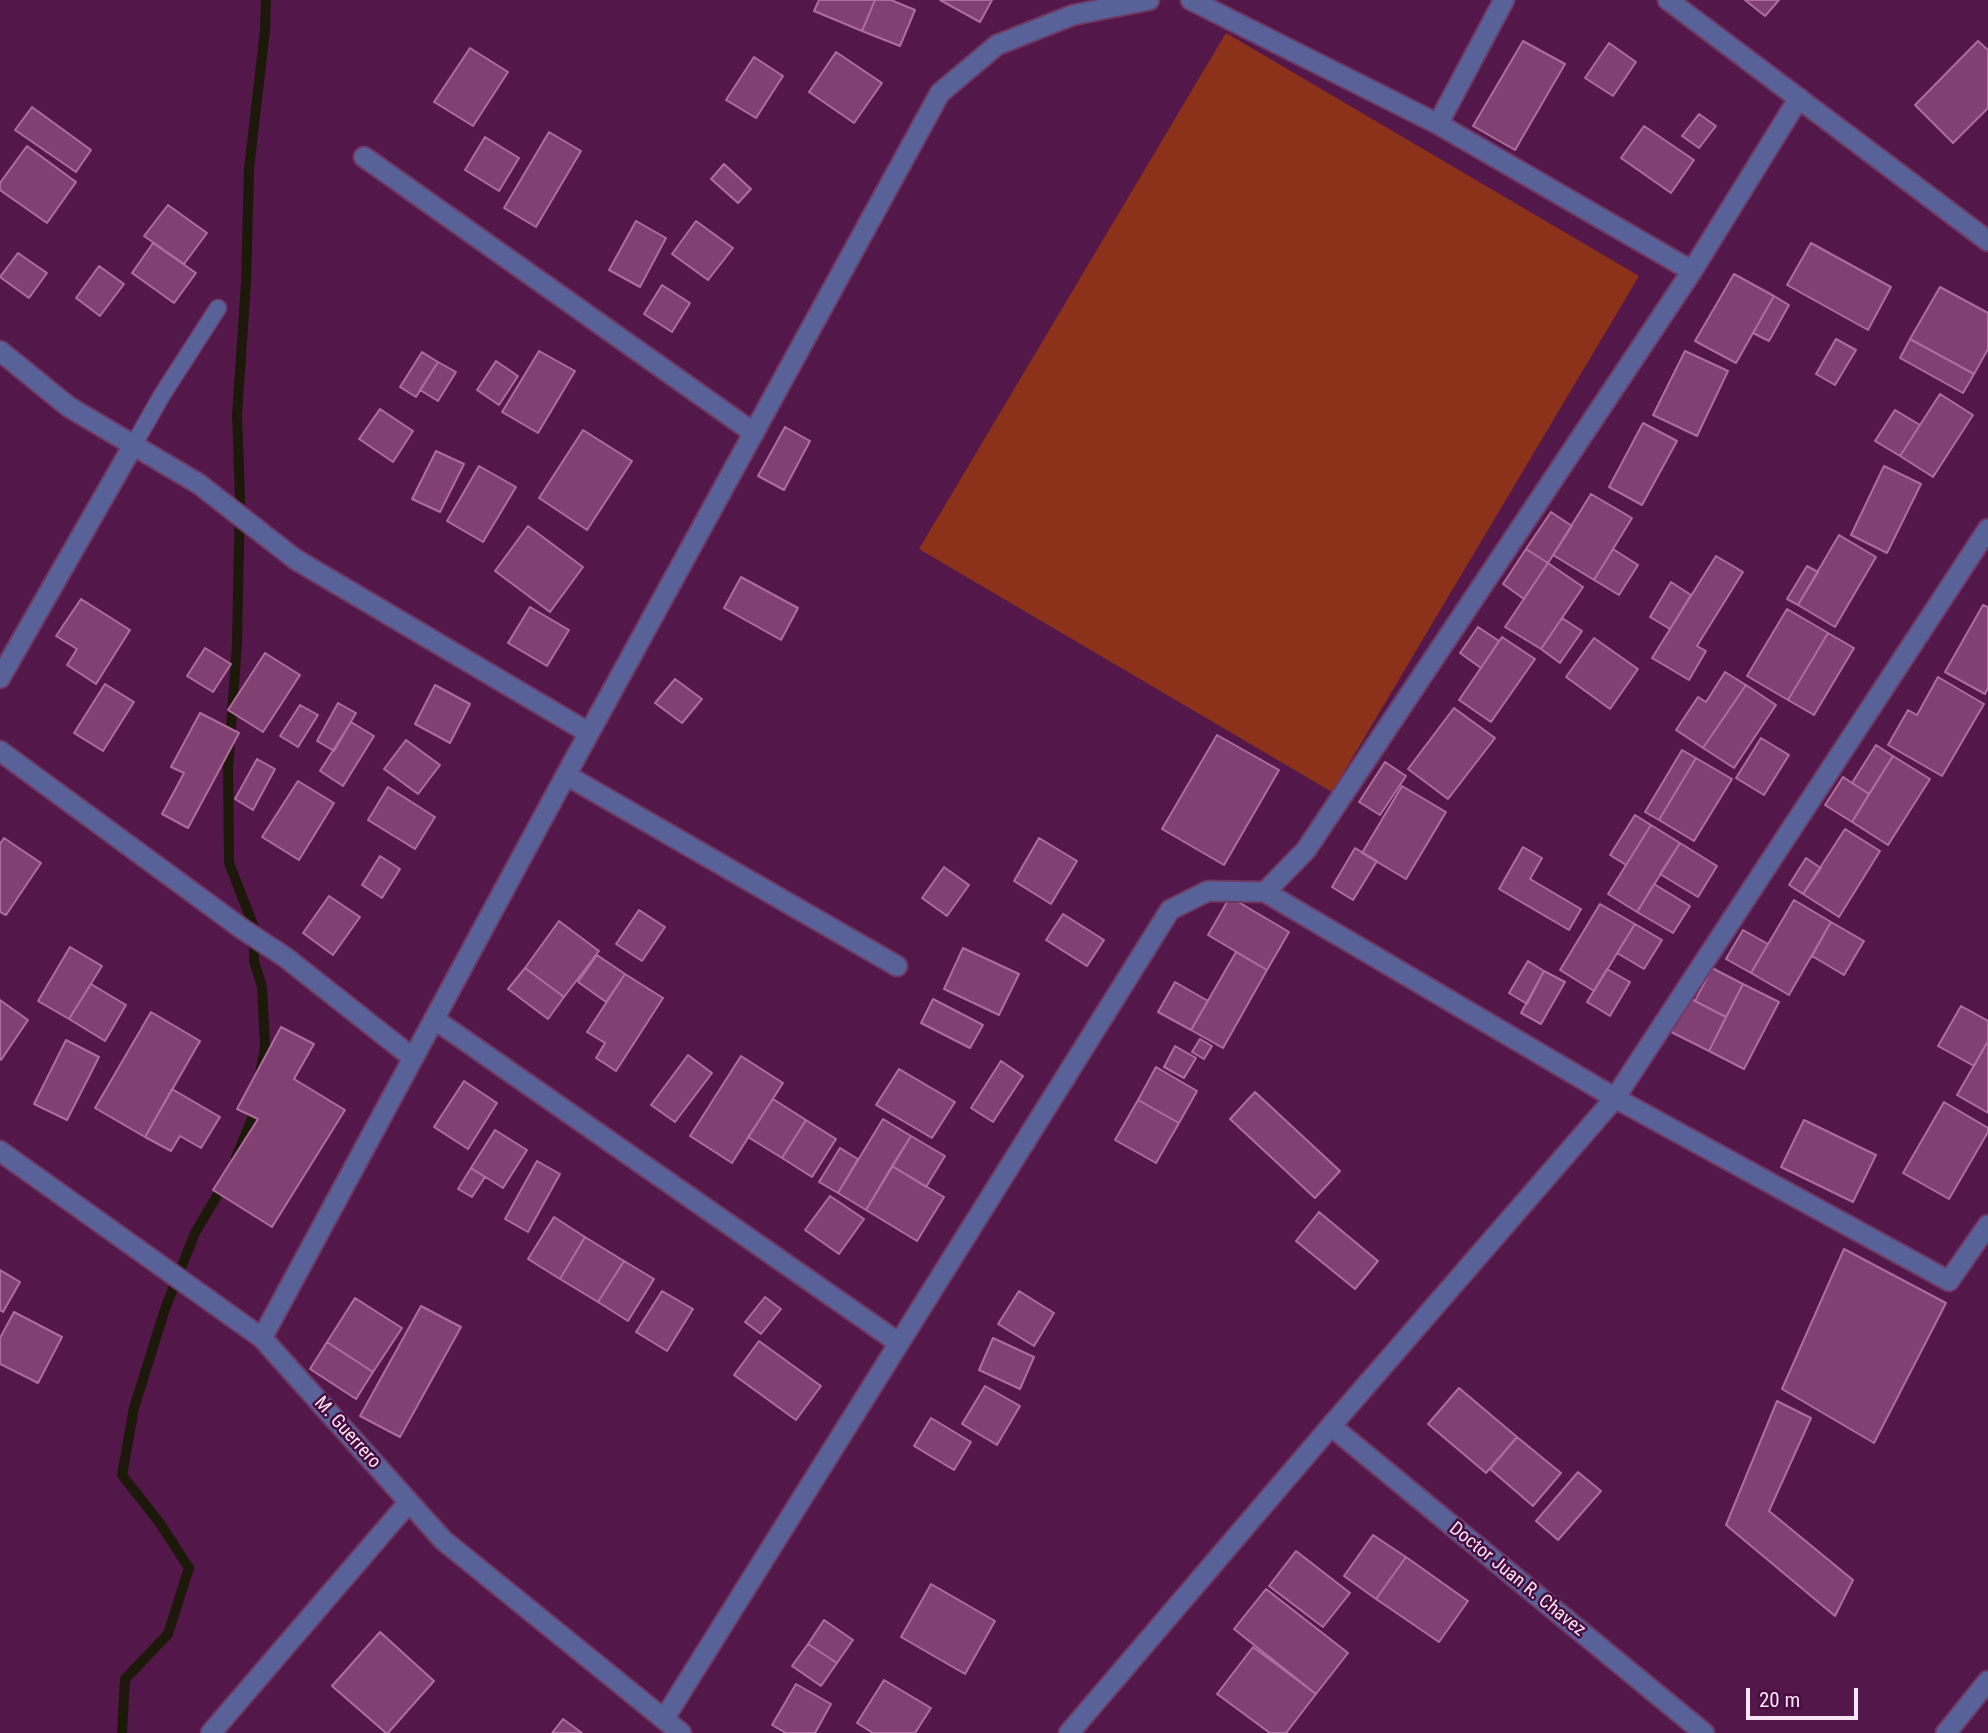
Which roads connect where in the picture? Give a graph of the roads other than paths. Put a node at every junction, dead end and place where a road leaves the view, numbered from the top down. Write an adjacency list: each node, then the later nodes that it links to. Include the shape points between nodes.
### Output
1 (1149, 0): 12 (street, via 1073,15 997,45 940,93)
2 (1191, 0): 6 (street)
3 (1504, 0): 6 (street)
4 (1668, 0): 5 (street)
5 (1799, 99): 8 (street); 9 (street)
6 (1438, 124): 9 (street)
7 (364, 158): 12 (street)
8 (1988, 241)
9 (1692, 271): 19 (street, via 1306,850)
10 (218, 308): 13 (lane)
11 (0, 351): 13 (street, via 69,407)
12 (754, 433): 16 (street)
13 (134, 444): 15 (street); 16 (street, via 198,484 295,559)
14 (1988, 528): 23 (street)
15 (0, 678)
16 (589, 733): 18 (street)
17 (0, 751): 22 (street, via 285,957)
18 (566, 775): 20 (street); 21 (street)
19 (1265, 892): 23 (street); 27 (street, via 1208,891 1170,910)
20 (897, 966)
21 (434, 1018): 22 (street); 27 (street)
22 (413, 1058): 26 (street)
23 (1615, 1098): 25 (street, via 1949,1281); 28 (street)
24 (0, 1151): 26 (street, M. Guerrero)
25 (1988, 1226)
26 (262, 1338): 29 (street, M. Guerrero)
27 (899, 1343): 31 (street)
28 (1331, 1426): 34 (street); 35 (street, Doctor Juan R. Chavez)
29 (410, 1503): 31 (street, M. Guerrero, via 443,1540); 32 (street)
30 (1988, 1681): 36 (street)
31 (664, 1719): 33 (street, M. Guerrero)
32 (211, 1733)
33 (681, 1733)
34 (1069, 1733)
35 (1704, 1733)
36 (1946, 1733)

